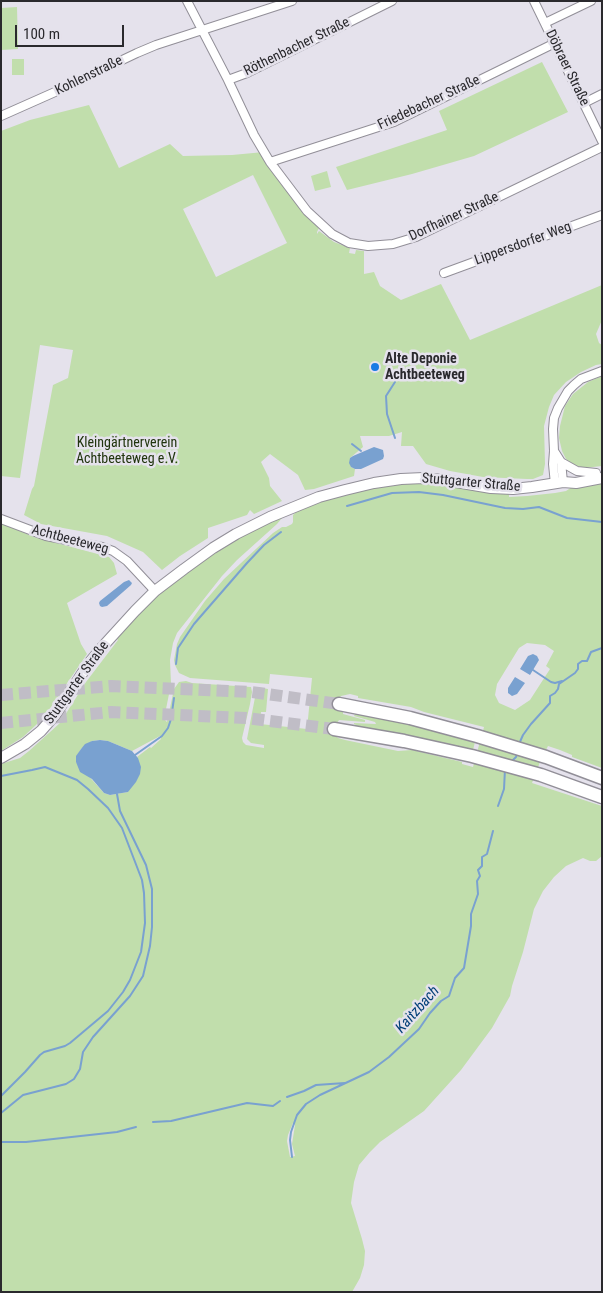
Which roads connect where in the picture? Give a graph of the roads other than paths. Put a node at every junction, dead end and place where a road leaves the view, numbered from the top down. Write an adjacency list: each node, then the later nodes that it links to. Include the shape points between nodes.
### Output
1 (187, 1): 7 (street, Dorfhainer Straße)
2 (292, 1): 7 (street, Kohlenstraße)
3 (392, 1): 9 (street, Röthenbacher Straße)
4 (534, 1): 6 (street, Döbraer Straße)
5 (591, 1): 6 (street, Döbraer Straße)
6 (545, 23): 8 (street, Döbraer Straße)
7 (202, 30): 9 (street, Dorfhainer Straße); 12 (street, Kohlenstraße, via 136,53)
8 (555, 43): 11 (street, Döbraer Straße); 15 (street, Friedebacher Straße, via 394,122)
9 (228, 80): 15 (street, Dorfhainer Straße)
10 (602, 94): 11 (street)
11 (584, 102): 13 (street, Döbraer Straße)
12 (1, 116)
13 (602, 141)
14 (602, 147): 15 (street, Dorfhainer Straße, via 416,236 393,244 368,246 350,243 332,234 307,211)
15 (270, 162)
16 (602, 215): 17 (street, Lippersdorfer Weg)
17 (444, 273)
18 (602, 371): 19 (street, via 581,379 562,399 554,418)
19 (554, 451): 20 (street); 22 (street, via 553,464)
20 (561, 462): 21 (street, via 577,472); 22 (street)
21 (600, 474): 22 (main road, Stuttgarter Straße)
22 (559, 483): 24 (main road, Stuttgarter Straße, via 513,489 416,478 345,490 286,510 236,534)
23 (1, 519): 24 (street, Achtbeeteweg, via 46,536 113,551)
24 (155, 591): 27 (main road, Stuttgarter Straße, via 89,663 55,715 25,744)
25 (339, 704): 28 (highway, via 477,736)
26 (334, 729): 29 (highway, via 472,756)
27 (1, 758)
28 (602, 778)
29 (602, 796)

